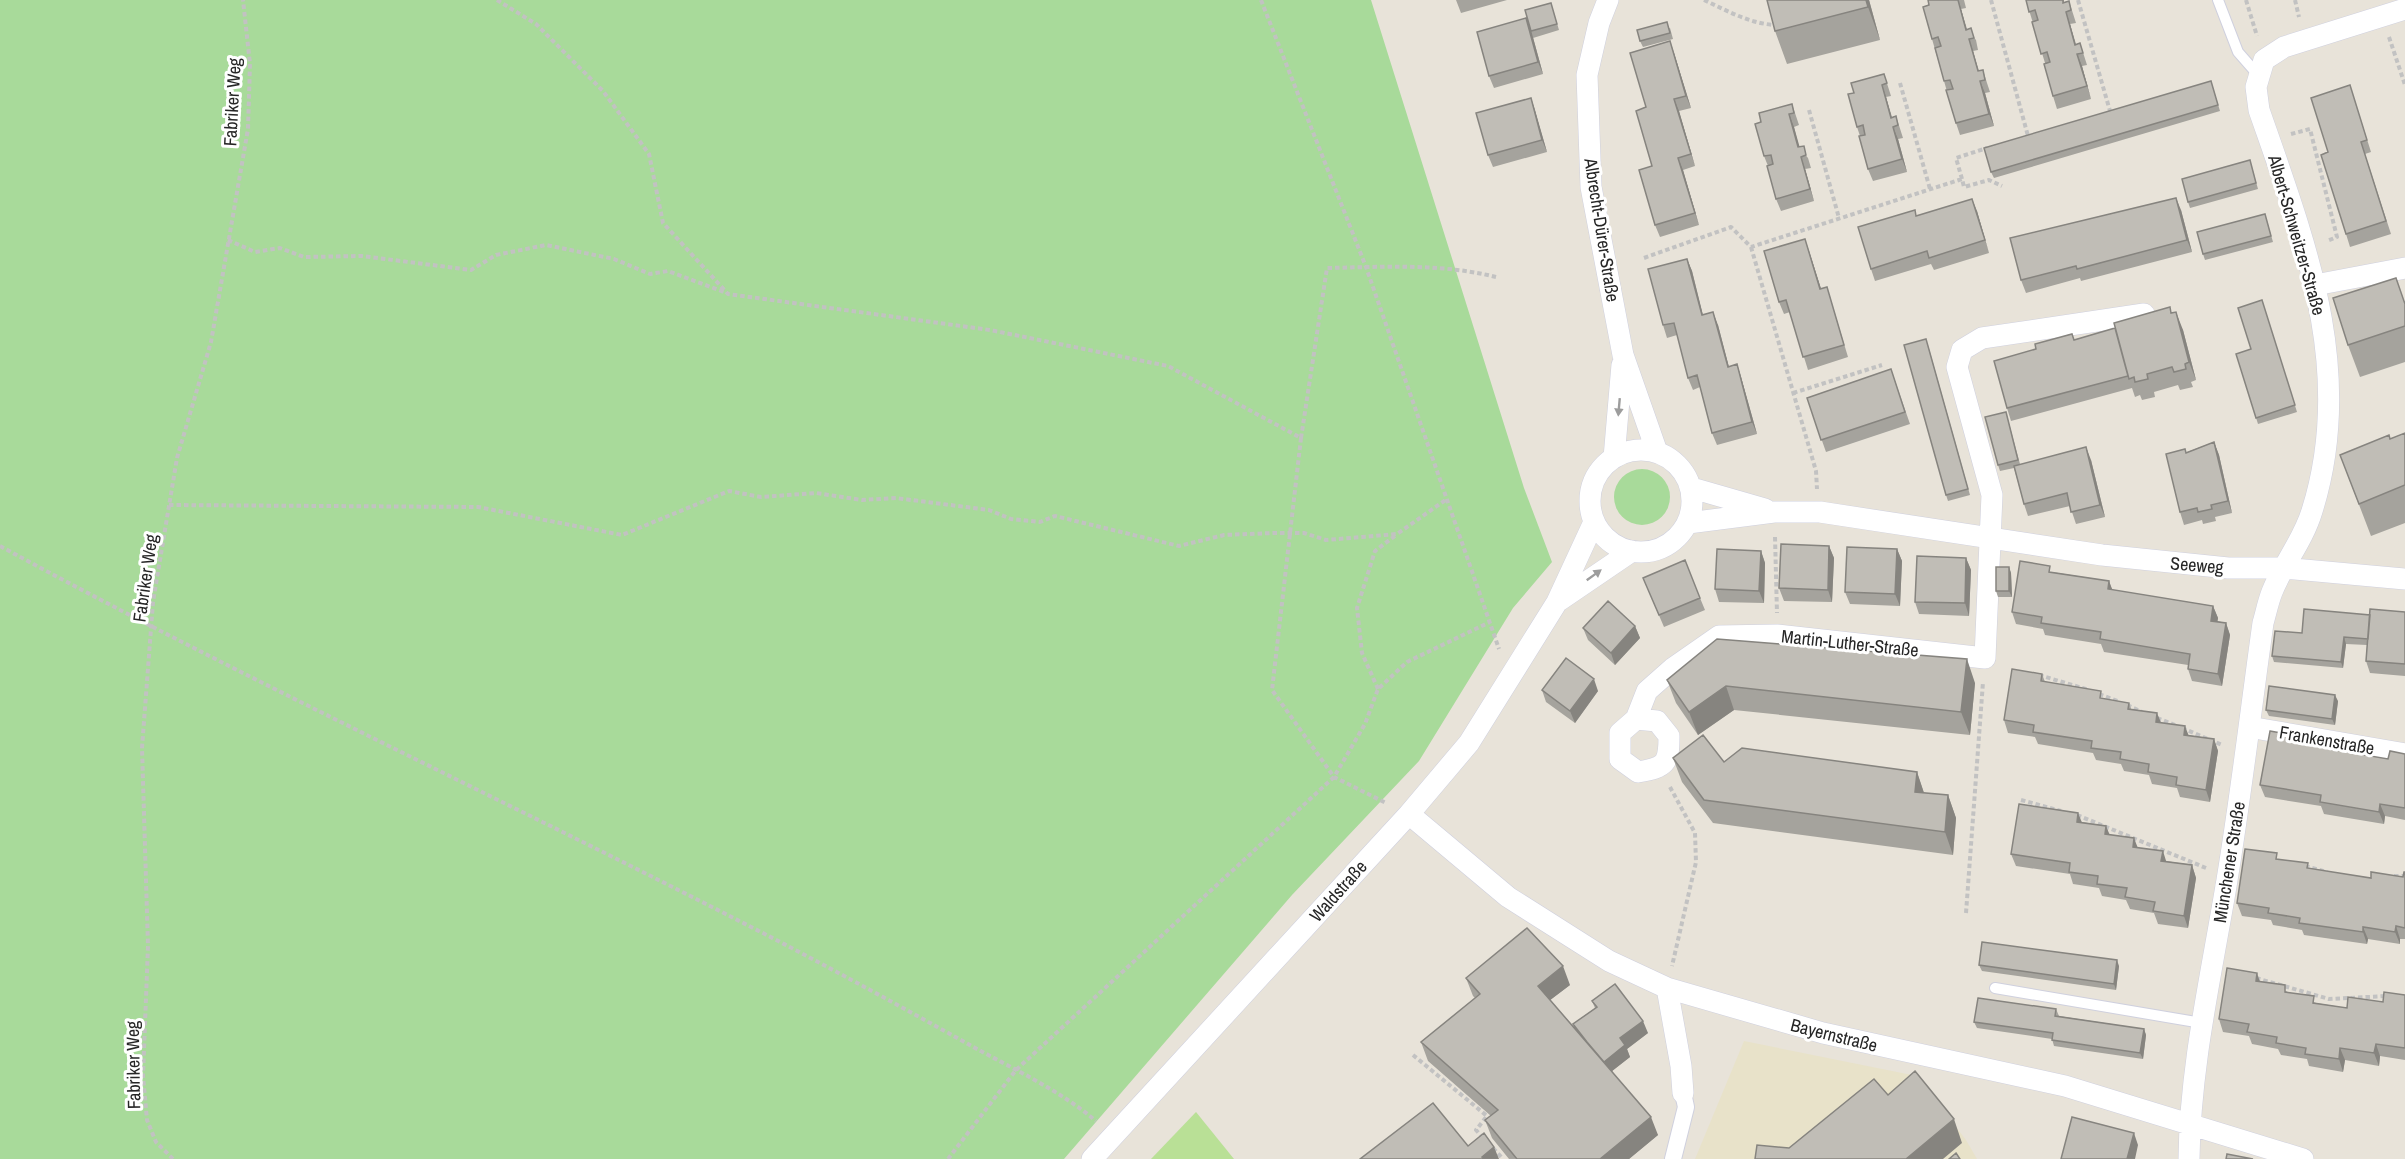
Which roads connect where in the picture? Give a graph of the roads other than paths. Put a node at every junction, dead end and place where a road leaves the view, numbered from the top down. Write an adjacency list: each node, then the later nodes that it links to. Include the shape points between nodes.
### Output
1 (1608, 0): 8 (street, Albrecht-Dürer-Straße, via 1587,75 1588,136 1591,187)
2 (2218, 0): 4 (lane, via 2238,52)
3 (2405, 9): 4 (street, via 2284,47)
4 (2261, 68): 6 (street, Albert-Schweitzer-Straße, via 2256,87 2259,110)
5 (2405, 268): 6 (street)
6 (2315, 285): 17 (street, Albert-Schweitzer-Straße, via 2328,351 2331,413 2313,511)
7 (2144, 314): 15 (street, via 1982,338 1962,350 1957,367 1992,495)
8 (1623, 355): 9 (street, Albrecht-Dürer-Straße); 10 (street, Albrecht-Dürer-Straße, one-way to 10)
9 (1657, 452): 10 (street, via 1639,449); 11 (street, via 1672,459 1685,472)
10 (1614, 458): 13 (street, via 1597,475 1591,490)
11 (1692, 488): 12 (street, Seeweg); 14 (street)
12 (1774, 512): 14 (street, Seeweg); 15 (street, Seeweg, via 1820,512)
13 (1594, 522): 16 (street, via 1617,546); 19 (street, Waldstraße)
14 (1688, 523): 16 (street, via 1664,547)
15 (1990, 540): 17 (street, Seeweg, via 2228,568); 20 (street, Martin-Luther-Straße, via 1985,658 1777,635 1719,636 1647,691)
16 (1632, 551): 19 (street, Waldstraße, one-way to 16)
17 (2284, 568): 18 (street, Seeweg); 21 (street, Münchener Straße, via 2263,623)
18 (2405, 579)
19 (1557, 602): 23 (street, Waldstraße, via 1469,743)
20 (1636, 719): 20 (street, Martin-Luther-Straße, via 1620,733 1620,759 1638,772 1659,768 1669,757 1669,736 1657,722)
21 (2249, 727): 22 (street, Frankenstraße); 26 (street, Münchener Straße)
22 (2405, 754)
23 (1409, 814): 24 (street, Bayernstraße, via 1508,897 1609,961); 29 (street, Waldstraße)
24 (1667, 988): 27 (street); 28 (street, Bayernstraße, via 1823,1033 2065,1086)
25 (1995, 988): 26 (lane)
26 (2202, 1023): 28 (street, Münchener Straße)
27 (1683, 1093): 30 (street, via 1686,1107)
28 (2190, 1125): 31 (street, Münchener Straße); 32 (street, Bayernstraße)
29 (1092, 1159)
30 (1673, 1159)
31 (2189, 1159)
32 (2303, 1159)

